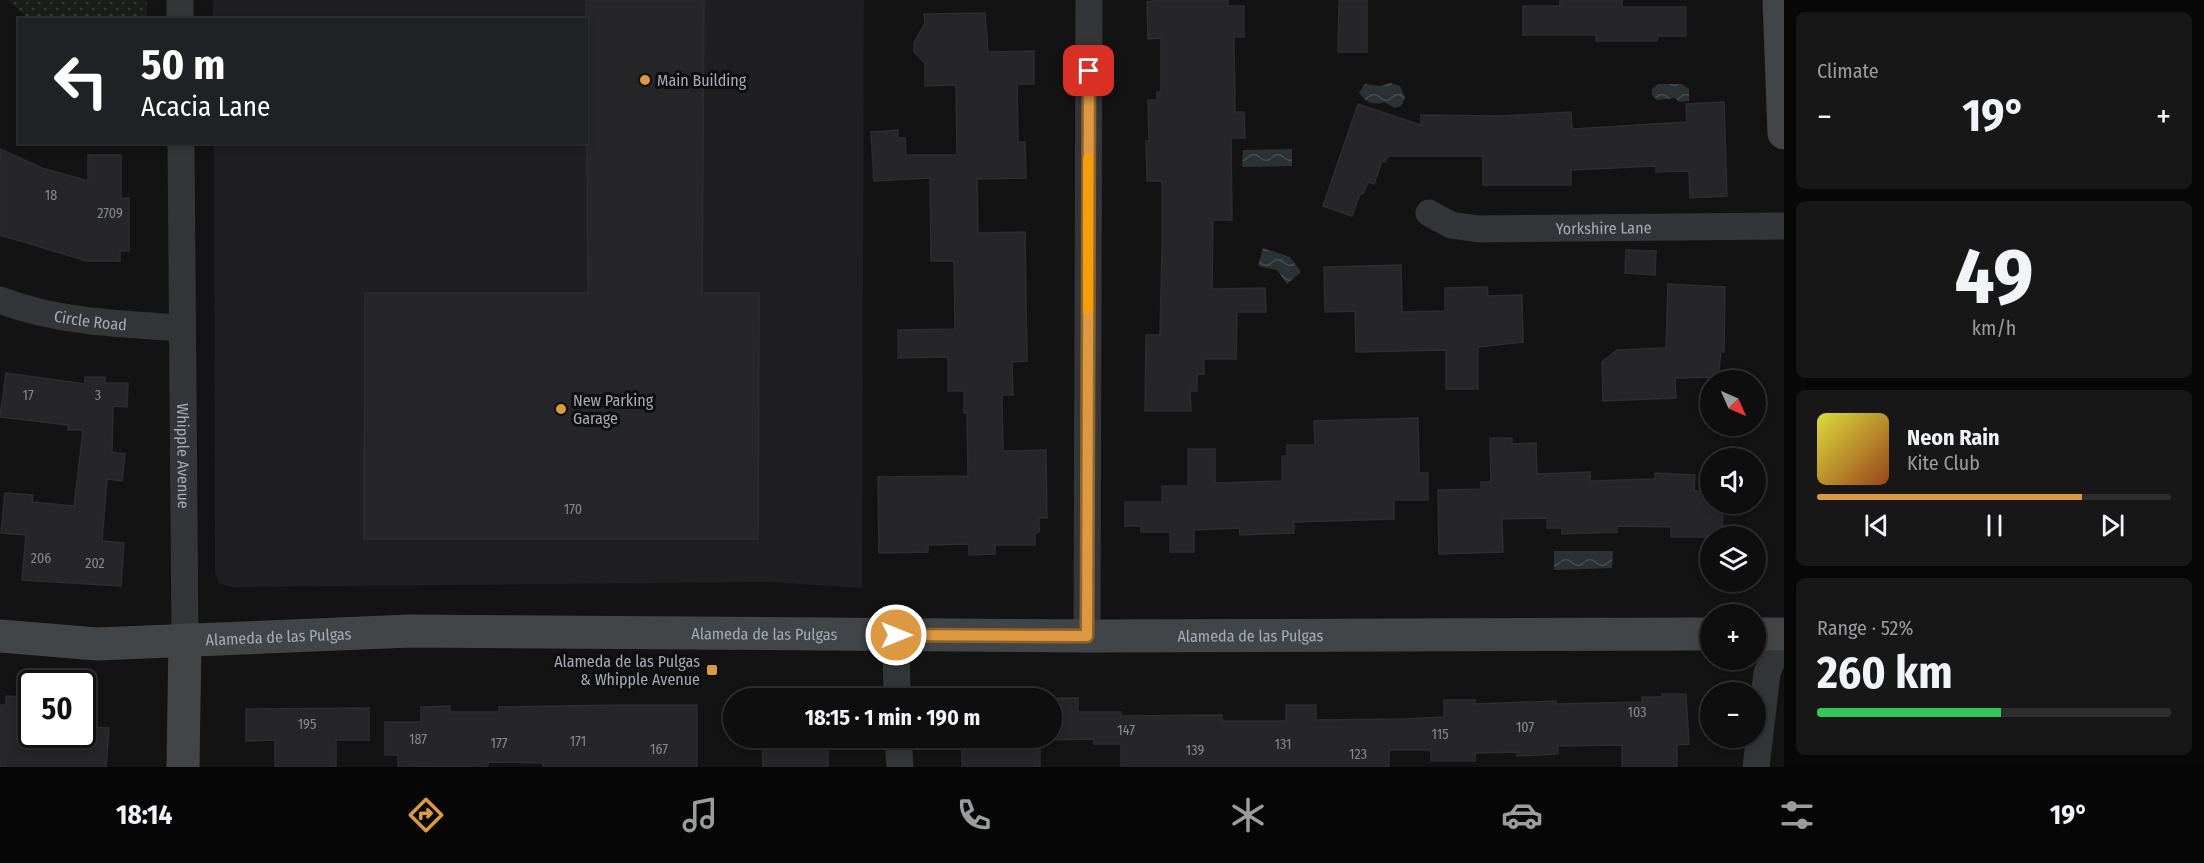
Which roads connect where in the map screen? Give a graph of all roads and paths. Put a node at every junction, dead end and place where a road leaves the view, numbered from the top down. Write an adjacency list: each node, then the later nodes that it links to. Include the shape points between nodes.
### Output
1 (180, 0): 4 (street)
2 (1089, 0): 15 (street)
3 (1779, 0): 5 (main road)
4 (180, 18)
5 (1784, 133)
6 (181, 144): 10 (street, Whipple Avenue)
7 (1428, 213): 8 (street, Yorkshire Lane, via 1451,225 1478,229)
8 (1784, 226)
9 (0, 300): 10 (street, Circle Road, via 66,317)
10 (182, 328): 16 (street, Whipple Avenue)
11 (1776, 633): 21 (street)
12 (1700, 634): 15 (main road, Alameda de las Pulgas)
13 (896, 635): 15 (main road, Alameda de las Pulgas); 16 (main road, Alameda de las Pulgas, via 410,631); 17 (street)
14 (0, 636): 16 (main road, Alameda de las Pulgas, via 97,644)
15 (1087, 636)
16 (185, 640): 19 (main road, Whipple Avenue)
17 (897, 688)
18 (898, 748): 20 (street)
19 (183, 767)
20 (900, 767)
21 (1756, 767)

